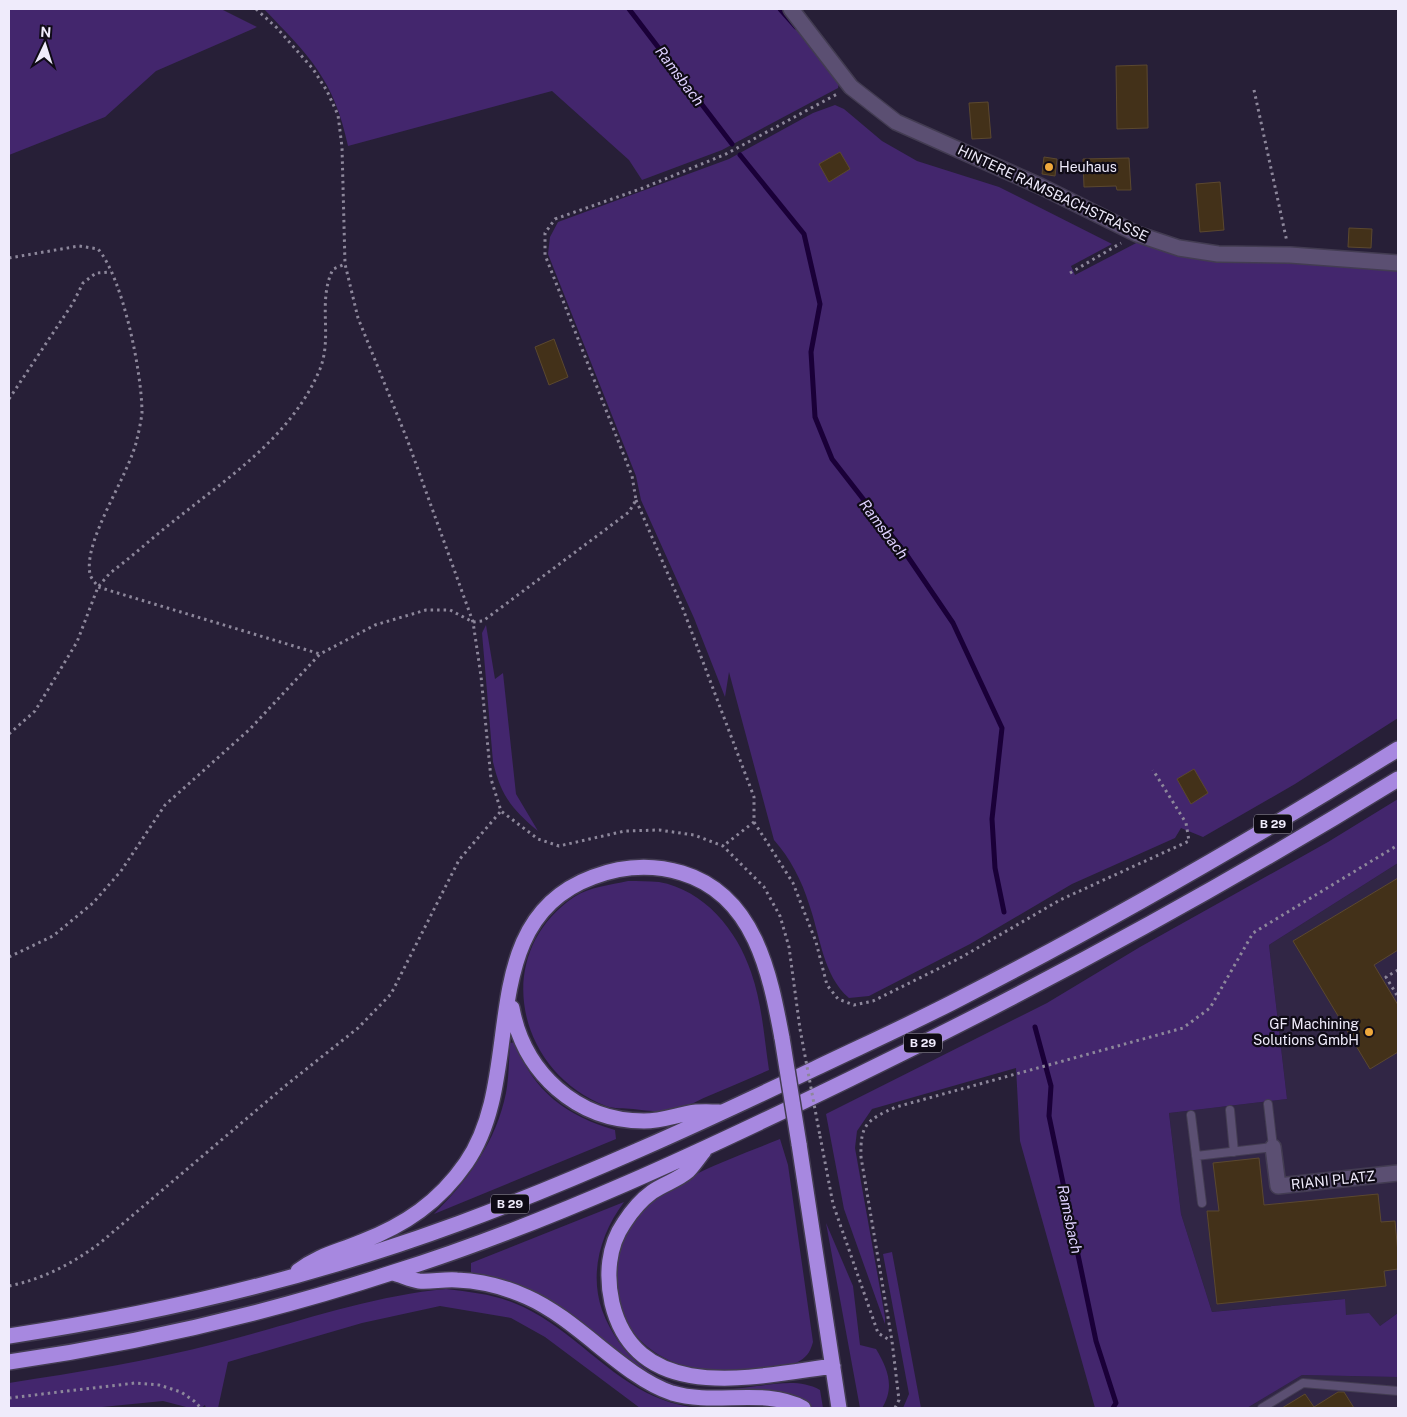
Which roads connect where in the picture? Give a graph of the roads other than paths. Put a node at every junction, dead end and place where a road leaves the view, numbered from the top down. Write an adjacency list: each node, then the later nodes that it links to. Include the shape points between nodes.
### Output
1 (791, 9): 2 (street, HINTERE RAMSBACHSTRASSE, via 851,87 896,122 1040,186 1137,234 1179,248 1218,254 1290,255)
2 (1398, 263)
3 (1398, 749): 8 (highway, B 29, via 1146,897 961,998)
4 (1398, 779): 11 (highway, B 29, via 1138,931 913,1048)
5 (510, 991): 8 (highway, via 515,1026 529,1057 551,1084 579,1105 628,1121 663,1120 691,1112); 17 (highway, via 490,1112 477,1146 455,1178 413,1218 315,1258); 20 (highway, bridge, via 520,945 537,917 559,895 587,879 618,869 669,870 685,874 716,890 740,914 762,954 782,1038)
6 (1268, 1104): 10 (lane)
7 (1230, 1110): 12 (lane)
8 (724, 1112): 17 (highway, B 29, via 591,1172 459,1224)
9 (1192, 1115): 13 (lane)
10 (1273, 1147): 12 (lane); 14 (street, RIANI PLATZ, via 1278,1186)
11 (706, 1149): 16 (highway, B 29, via 466,1248); 20 (highway, via 687,1172 652,1192 623,1223 614,1242 608,1276 611,1300 621,1327 646,1357 668,1370 689,1376 730,1379)
12 (1234, 1152): 13 (lane)
13 (1196, 1156): 15 (lane)
14 (1398, 1173)
15 (1202, 1203)
16 (393, 1273): 19 (highway, B 29, via 265,1310 89,1349); 22 (highway, via 418,1281 476,1282 527,1297 571,1323 651,1383 671,1392 717,1400 781,1400)
17 (288, 1278): 18 (highway, B 29, via 172,1308)
18 (9, 1336)
19 (9, 1362)
20 (833, 1366): 23 (highway)
21 (1398, 1390): 24 (lane, via 1303,1383)
22 (804, 1408)
23 (839, 1408)
24 (1262, 1408)

